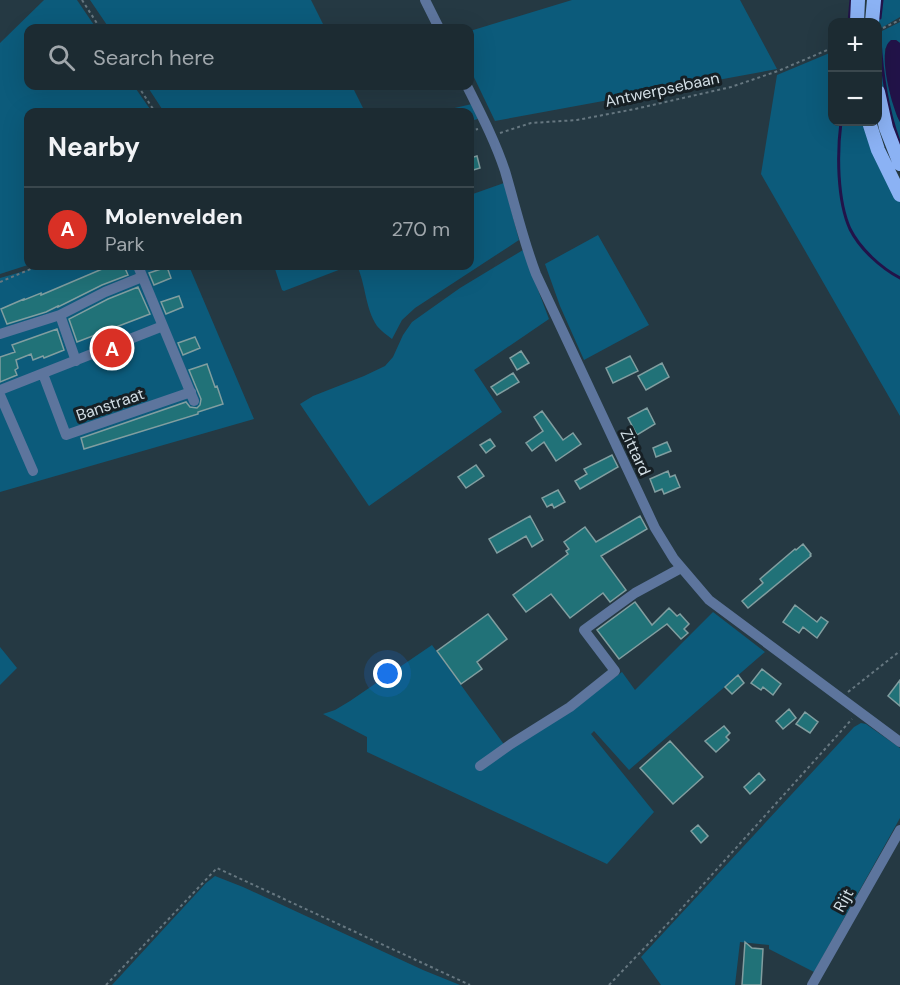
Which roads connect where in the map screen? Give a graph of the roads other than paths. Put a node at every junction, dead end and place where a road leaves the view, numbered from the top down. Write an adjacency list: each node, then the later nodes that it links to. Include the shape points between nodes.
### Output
1 (425, 0): 6 (street)
2 (858, 0): 4 (main road)
3 (874, 0): 5 (main road)
4 (857, 18)
5 (872, 18)
6 (437, 24)
7 (469, 90): 22 (street, Zittard, via 492,135 536,274 655,528)
8 (882, 110): 10 (main road)
9 (870, 126): 11 (main road)
10 (900, 164)
11 (900, 195)
12 (139, 270): 13 (street, Banstraat)
13 (142, 277): 14 (street); 15 (street, Banstraat)
14 (60, 315): 16 (street); 17 (street)
15 (163, 326): 17 (street); 18 (street, Banstraat, via 193,397 66,435)
16 (0, 334)
17 (76, 361): 18 (street)
18 (43, 374): 19 (street)
19 (0, 390)
20 (0, 395): 21 (street)
21 (33, 471)
22 (681, 568): 23 (street, Zittard, via 709,600); 24 (street, via 634,593 584,630 615,671 570,707)
23 (900, 742)
24 (480, 766)
25 (900, 830): 26 (street, Rijt)
26 (812, 985)

